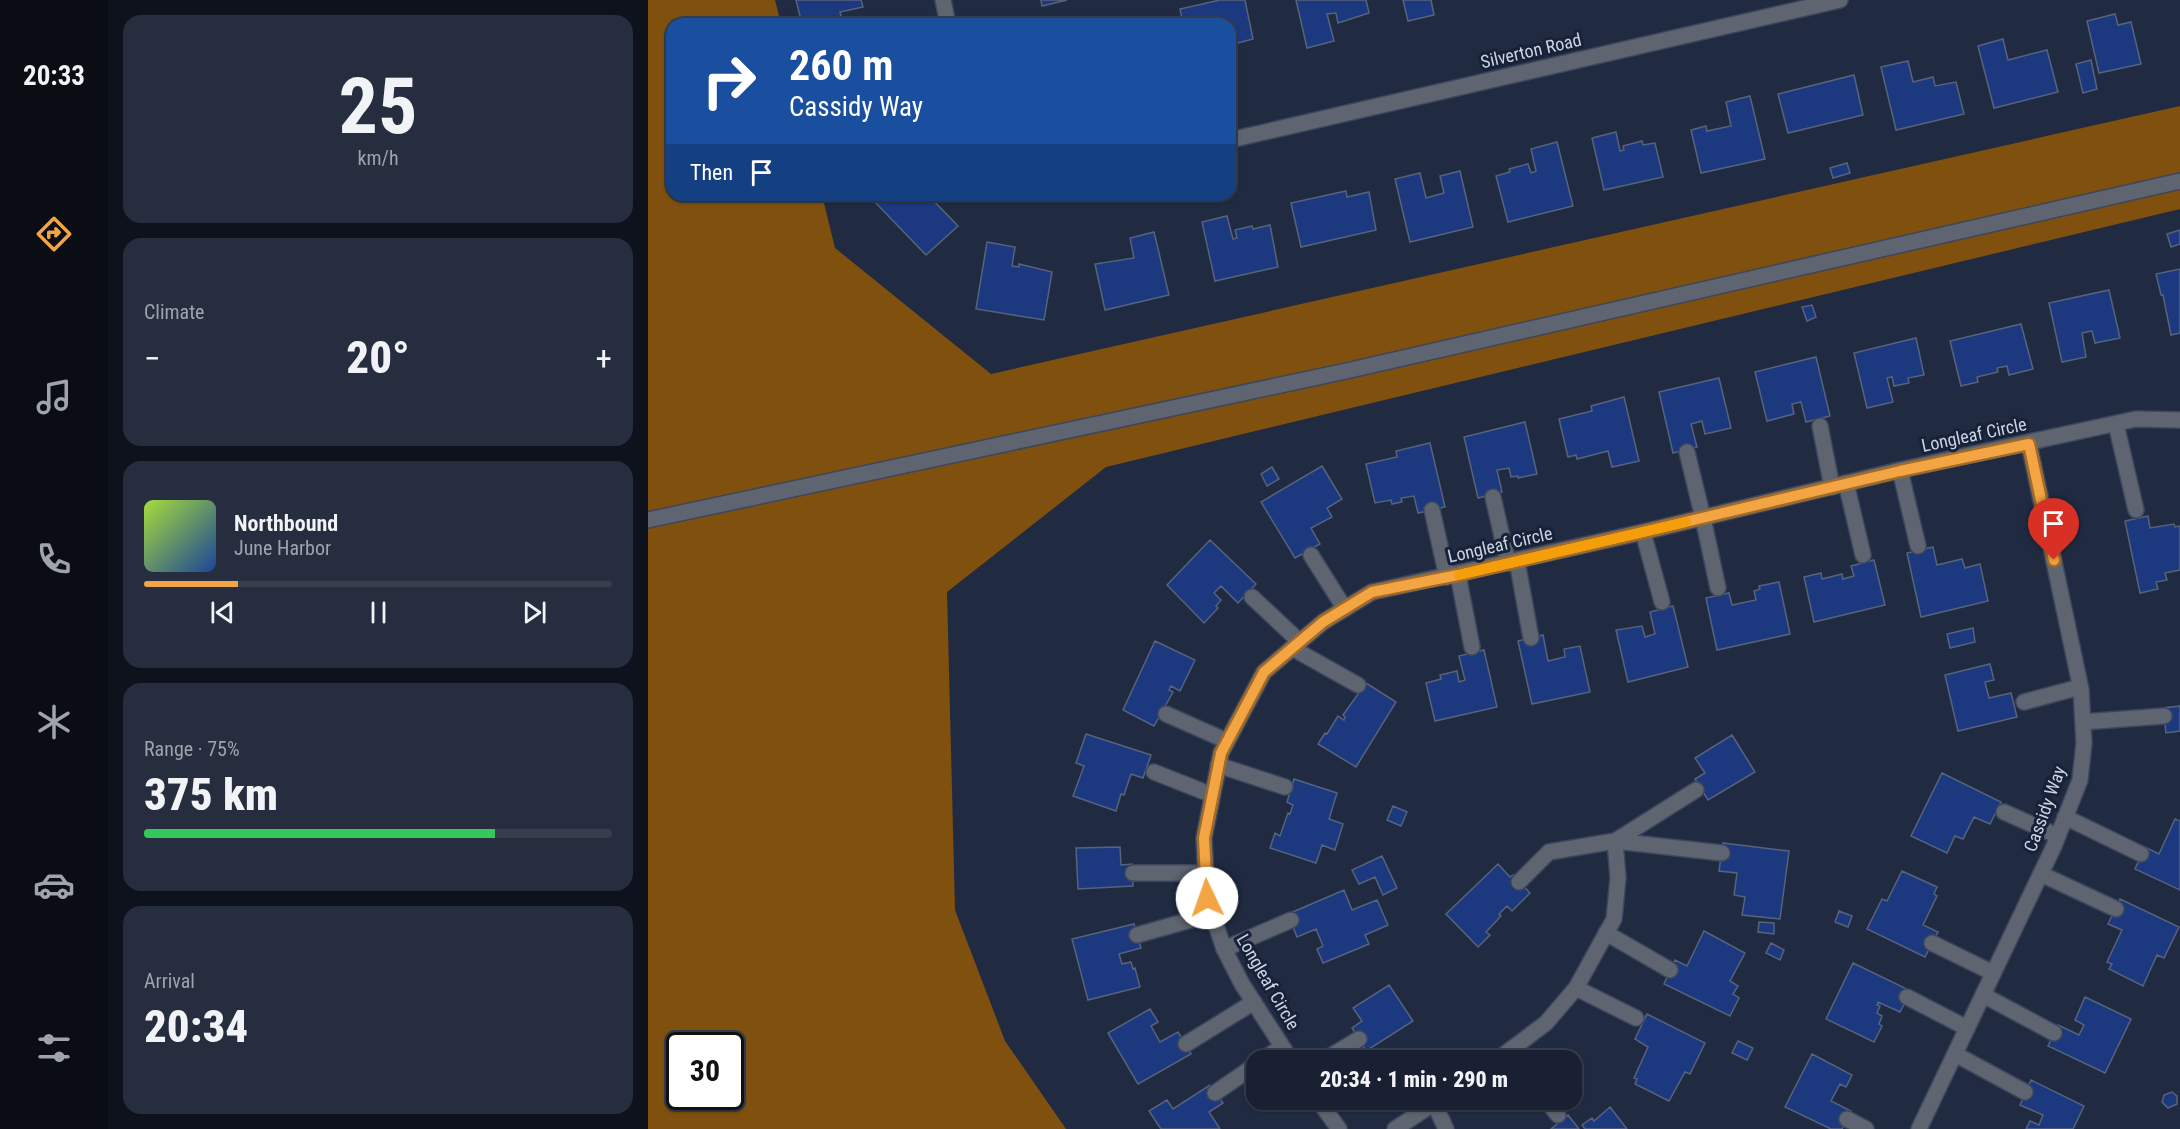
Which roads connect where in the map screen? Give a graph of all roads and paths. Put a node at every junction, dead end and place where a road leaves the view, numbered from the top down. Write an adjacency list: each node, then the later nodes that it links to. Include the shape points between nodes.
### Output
1 (943, 0): 3 (street)
2 (1840, 0): 4 (street, Silverton Road)
3 (947, 18)
4 (1236, 139)
5 (2180, 181): 17 (street, via 1346,371)
6 (2180, 420): 7 (street, Longleaf Circle, via 2136,419)
7 (2116, 424): 9 (street, Longleaf Circle); 15 (street)
8 (1820, 426): 12 (street)
9 (2029, 444): 11 (street, Longleaf Circle); 32 (street, Cassidy Way)
10 (1687, 452): 16 (street)
11 (1900, 471): 12 (street, Longleaf Circle); 19 (street)
12 (1839, 485): 16 (street, Longleaf Circle); 21 (street)
13 (1492, 497): 22 (street)
14 (1432, 510): 23 (street)
15 (2136, 510)
16 (1703, 518): 18 (street, Longleaf Circle); 24 (street)
17 (648, 520)
18 (1643, 532): 22 (street, Longleaf Circle); 26 (street)
19 (1918, 546)
20 (1311, 555): 27 (street)
21 (1863, 555)
22 (1512, 562): 23 (street, Longleaf Circle); 28 (street)
23 (1453, 576): 27 (street, Longleaf Circle, via 1372,592); 30 (street)
24 (1718, 588)
25 (1252, 597): 29 (street)
26 (1662, 602)
27 (1345, 609): 29 (street, Longleaf Circle)
28 (1531, 638)
29 (1296, 645): 31 (street); 37 (street, Longleaf Circle, via 1264,672)
30 (1472, 647)
31 (1358, 685)
32 (2080, 687): 33 (street); 36 (street, Cassidy Way)
33 (2024, 702)
34 (1166, 714): 37 (street)
35 (2164, 716): 36 (street)
36 (2083, 722): 44 (street, Cassidy Way, via 2080,780)
37 (1227, 741): 38 (street, Longleaf Circle)
38 (1218, 765): 40 (street); 42 (street, Longleaf Circle)
39 (1154, 772): 42 (street)
40 (1286, 787)
41 (1696, 790): 46 (street)
42 (1212, 795): 50 (street, Longleaf Circle, via 1204,838)
43 (2004, 812): 45 (street)
44 (2065, 817): 45 (street, Cassidy Way); 48 (street)
45 (2058, 836): 51 (street, Cassidy Way)
46 (1616, 841): 47 (street); 52 (street, via 1549,852); 56 (street, via 1614,919)
47 (1722, 853)
48 (2141, 854)
49 (1133, 873): 50 (street)
50 (1205, 873): 54 (street, Longleaf Circle)
51 (2041, 874): 53 (street); 61 (street, Cassidy Way)
52 (1519, 882)
53 (2116, 909)
54 (1212, 914): 57 (street); 59 (street, Longleaf Circle)
55 (1291, 920): 59 (street)
56 (1606, 933): 60 (street); 62 (street)
57 (1137, 935)
58 (1932, 943): 61 (street)
59 (1224, 949): 65 (street, Longleaf Circle)
60 (1670, 970)
61 (1993, 973): 63 (street, Cassidy Way)
62 (1576, 988): 66 (street); 75 (street)
63 (1983, 995): 67 (street, Cassidy Way); 68 (street)
64 (1907, 997): 67 (street)
65 (1254, 1002): 70 (street); 71 (street, Longleaf Circle)
66 (1636, 1018)
67 (1967, 1028): 76 (street, Cassidy Way)
68 (2054, 1033)
69 (1359, 1040): 74 (street)
70 (1186, 1044)
71 (1282, 1047): 72 (street); 73 (street, Longleaf Circle)
72 (1277, 1050)
73 (1284, 1050)
74 (1342, 1050)
75 (1516, 1050)
76 (1954, 1054): 78 (street); 90 (street, Cassidy Way)
77 (1246, 1072): 79 (street)
78 (2025, 1092)
79 (1215, 1093)
80 (1325, 1110): 86 (street)
81 (1423, 1110): 87 (street)
82 (1439, 1110): 88 (street)
83 (1554, 1110): 84 (street)
84 (1558, 1115)
85 (1847, 1119): 89 (street)
86 (1339, 1129)
87 (1395, 1129)
88 (1446, 1129)
89 (1866, 1129)
90 (1919, 1129)

